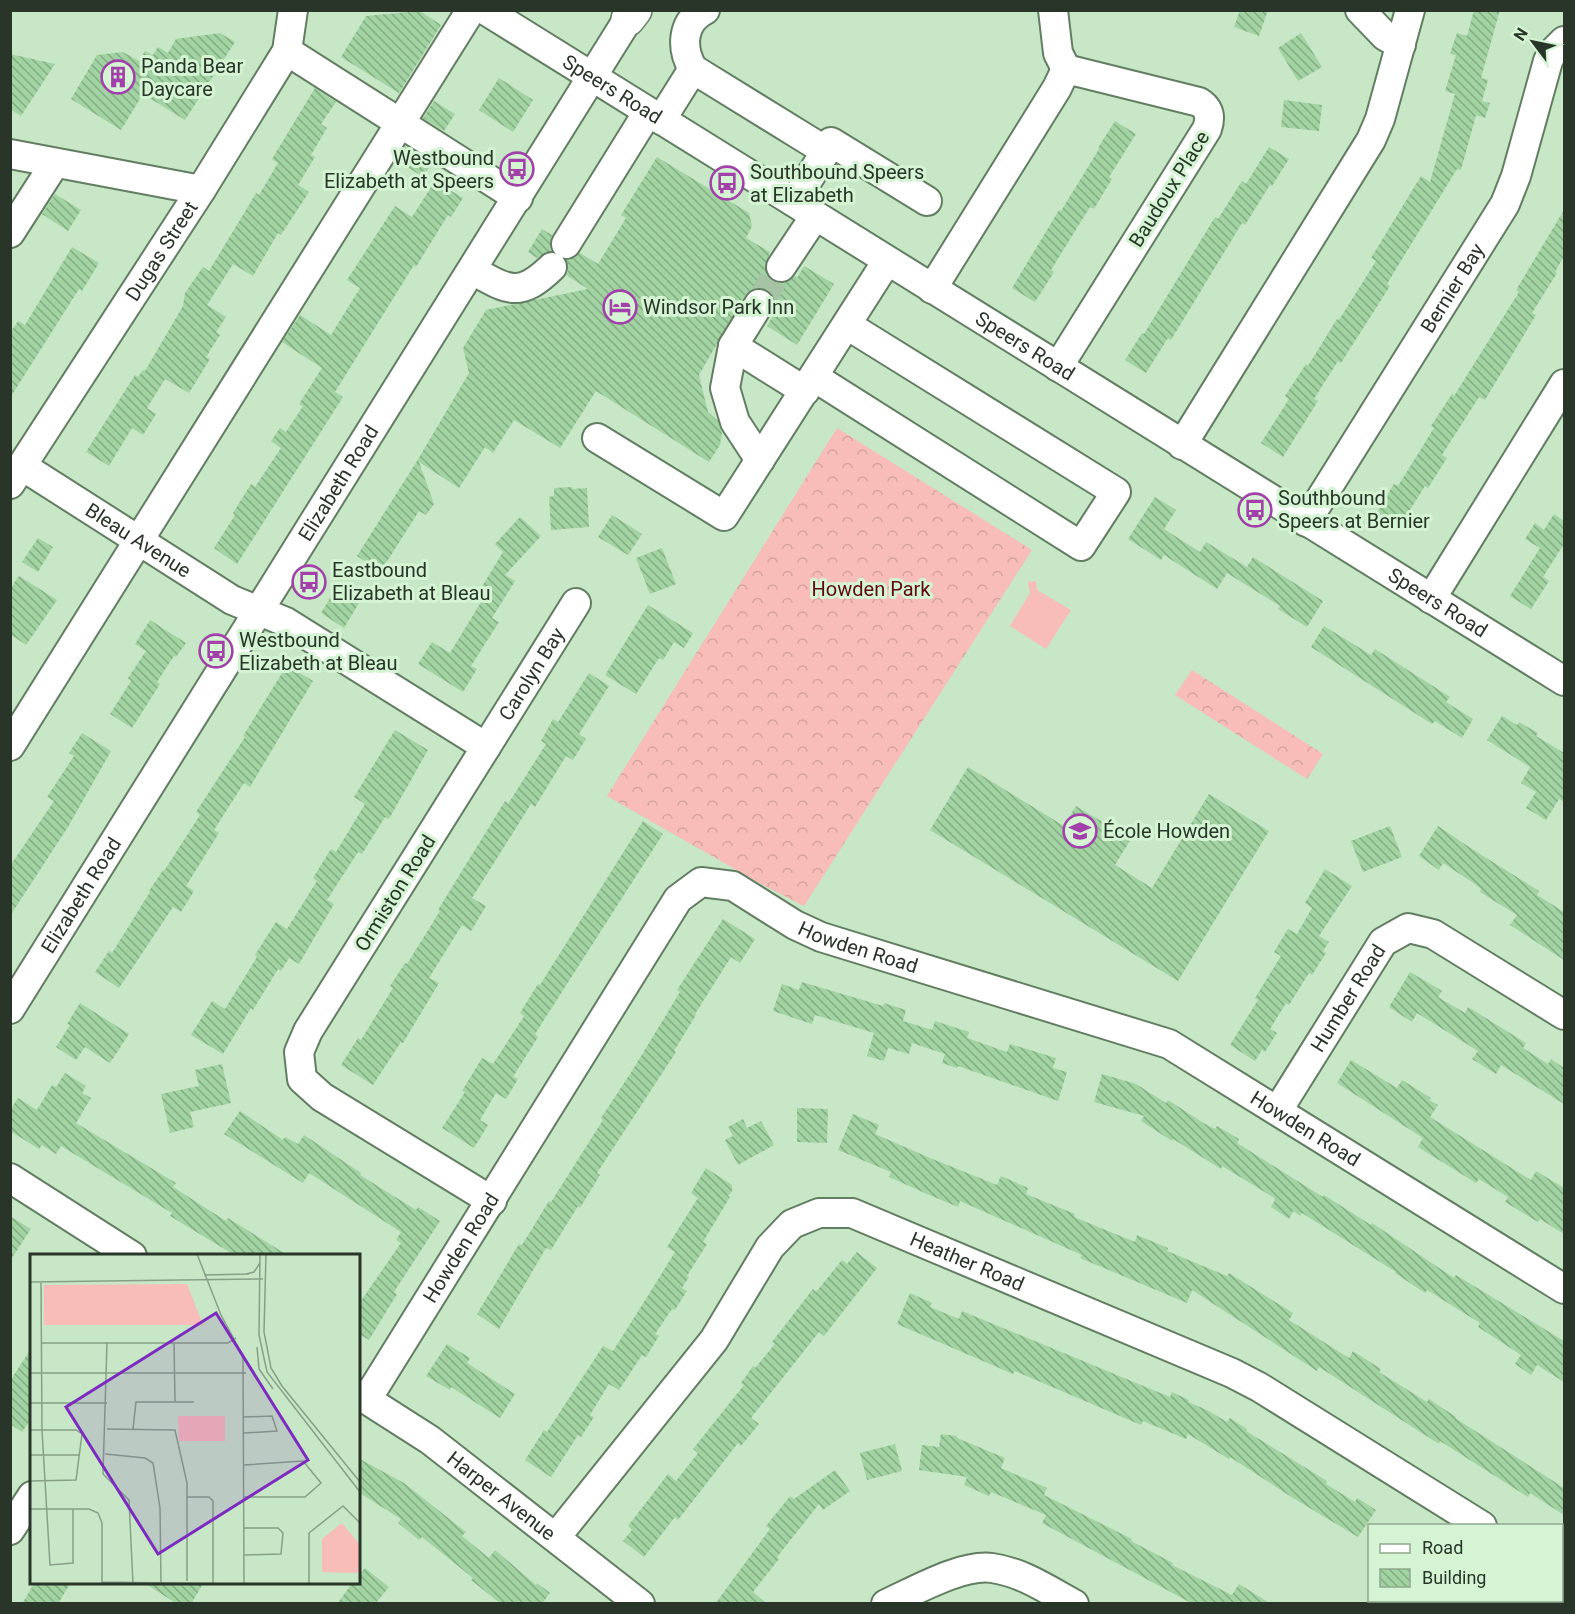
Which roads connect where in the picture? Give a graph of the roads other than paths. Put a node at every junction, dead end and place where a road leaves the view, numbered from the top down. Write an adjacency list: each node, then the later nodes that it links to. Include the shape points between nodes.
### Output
1 (293, 10): 11 (street, Dugas Street)
2 (471, 10): 16 (street)
3 (485, 10): 14 (street, Speers Road)
4 (705, 10): 12 (street, via 692,20 685,35 687,58)
5 (1053, 10): 13 (street, via 1058,52)
6 (1360, 10): 10 (street, via 1385,36)
7 (1410, 10): 10 (street)
8 (631, 13): 14 (street, Elizabeth Road)
9 (1564, 41): 39 (street, Bernier Bay, via 1548,61 1505,204)
10 (1401, 45): 36 (street, via 1371,140)
11 (287, 51): 16 (street); 20 (street, Dugas Street)
12 (693, 69): 15 (street); 17 (street)
13 (1066, 69): 28 (street); 32 (street, Baudoux Place, via 1199,102 1210,117 1207,129)
14 (590, 77): 15 (street, Speers Road); 21 (street, Elizabeth Road)
15 (655, 116): 23 (street, Speers Road); 27 (street, via 538,281 508,289)
16 (401, 124): 21 (street); 40 (street)
17 (826, 151): 22 (street, via 831,142); 23 (street)
18 (10, 154): 19 (street)
19 (55, 163): 20 (street); 24 (street)
20 (201, 190): 38 (street, Dugas Street)
21 (518, 198): 27 (street, Elizabeth Road)
22 (927, 201)
23 (804, 209): 25 (street, Speers Road); 26 (street)
24 (10, 233)
25 (887, 261): 28 (street, Speers Road); 30 (street)
26 (781, 267)
27 (472, 270): 43 (street, Elizabeth Road)
28 (932, 289): 32 (street, Speers Road)
29 (759, 304): 31 (street)
30 (847, 325): 33 (street); 33 (street, via 1116,492 1081,546)
31 (733, 346): 33 (street); 37 (street, via 725,388 735,422)
32 (1058, 367): 36 (street, Speers Road)
33 (809, 384): 37 (street)
34 (1564, 384): 41 (street)
35 (597, 438): 37 (street, via 724,516)
36 (1182, 445): 39 (street, Speers Road)
37 (760, 460)
38 (16, 475): 40 (street, Bleau Avenue)
39 (1306, 522): 41 (street, Speers Road)
40 (138, 542): 43 (street, Bleau Avenue); 45 (street)
41 (1431, 599): 44 (street, Speers Road)
42 (576, 603): 46 (street, Carolyn Bay)
43 (256, 612): 46 (street, via 286,622); 47 (street, Elizabeth Road)
44 (1562, 673)
45 (10, 746)
46 (486, 747): 51 (street, Ormiston Road, via 308,1031 299,1052 302,1079 322,1097)
47 (10, 1009)
48 (1564, 1015): 49 (street, Humber Road, via 1433,934 1408,928 1383,942)
49 (1278, 1110): 51 (street, Howden Road, via 1169,1044 821,937 733,886 701,882 678,899); 53 (street, Howden Road)
50 (10, 1178): 52 (street)
51 (492, 1201): 54 (street, Howden Road)
52 (129, 1254)
53 (1564, 1289)
54 (363, 1397): 58 (street, Harper Avenue, via 430,1440)
55 (30, 1499): 57 (street)
56 (1479, 1524): 58 (street, Heather Road, via 1232,1373 852,1213 819,1213 792,1224 770,1247 714,1340)
57 (10, 1530)
58 (556, 1537): 59 (street, Harper Avenue)
59 (640, 1604)
60 (886, 1604): 61 (street, via 956,1572 991,1568 1024,1577)
61 (1074, 1604)

